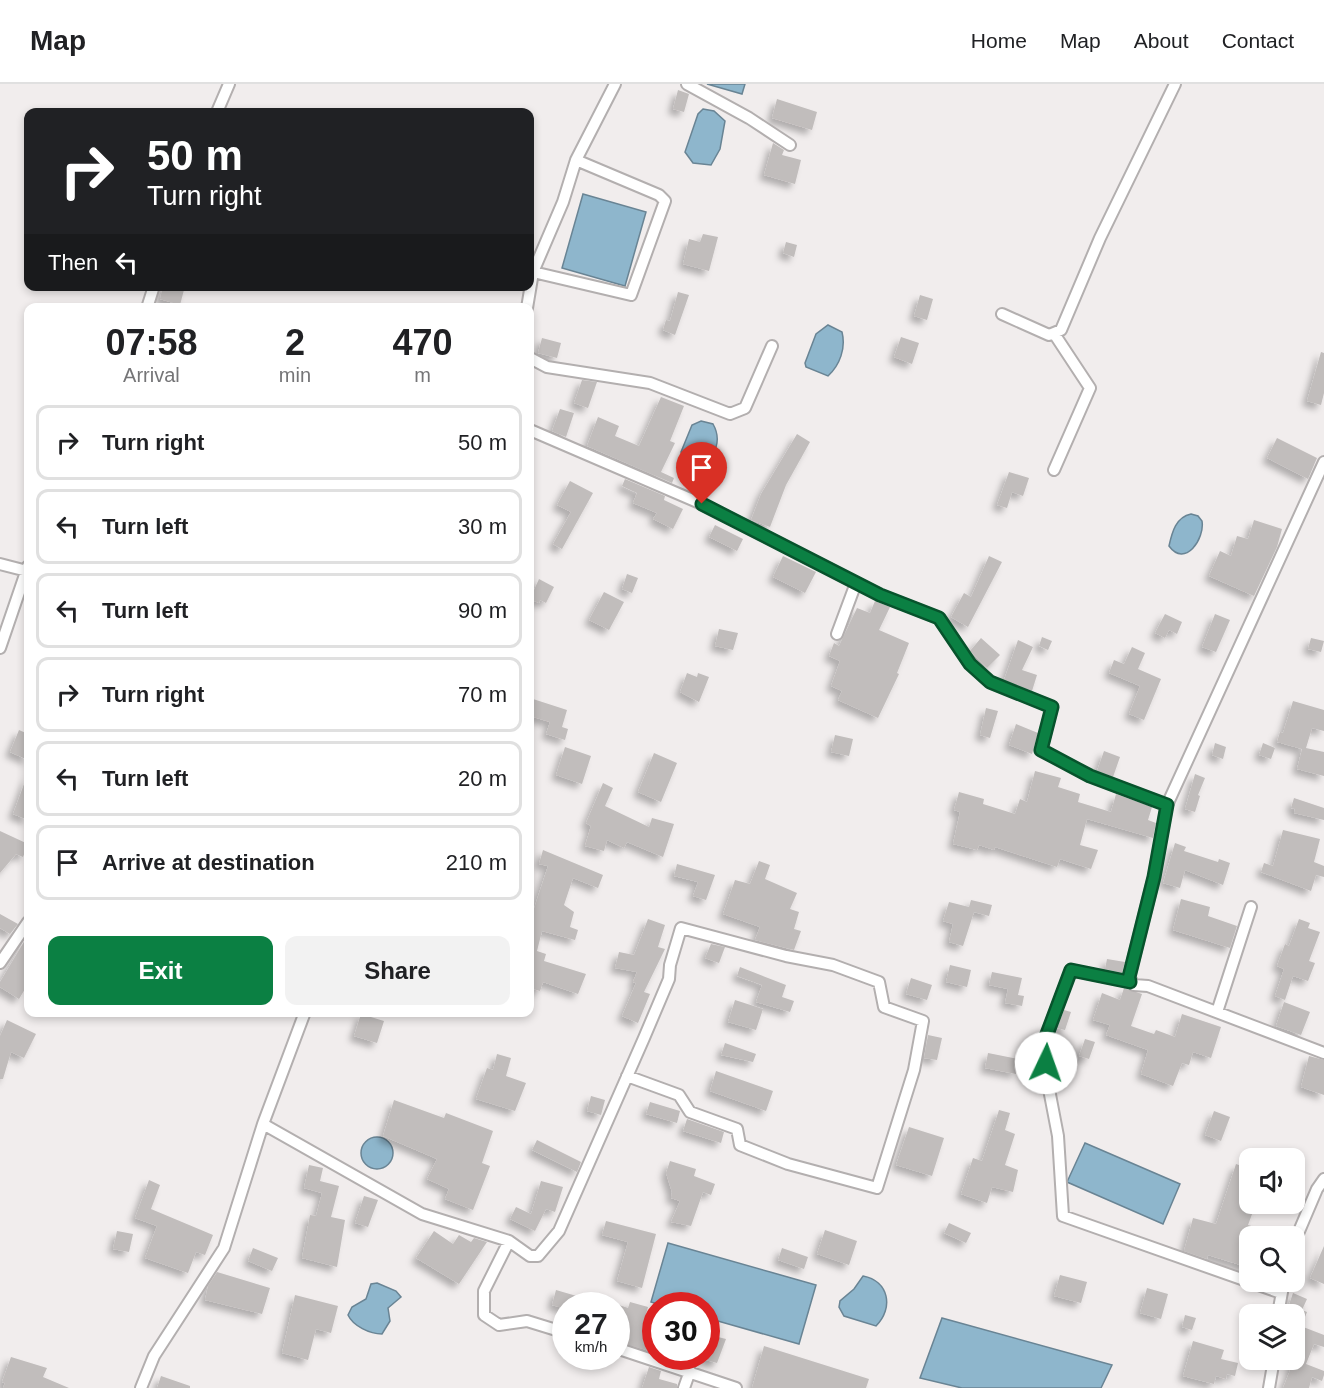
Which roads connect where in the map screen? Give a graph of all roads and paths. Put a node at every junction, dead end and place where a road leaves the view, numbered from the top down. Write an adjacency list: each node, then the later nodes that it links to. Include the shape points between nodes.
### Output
1 (229, 84): 5 (street)
2 (615, 84): 7 (street)
3 (687, 84): 6 (street)
4 (1175, 84): 11 (street, via 1100,238 1061,330)
5 (219, 108)
6 (790, 146)
7 (576, 160): 8 (street); 9 (street, via 649,190 665,201 631,295)
8 (534, 270)
9 (534, 272)
10 (1002, 314): 11 (street)
11 (1055, 335): 16 (street, via 1090,388)
12 (772, 346): 13 (street, via 745,408 730,414 650,383 548,367)
13 (534, 360)
14 (534, 432): 20 (street, via 702,504)
15 (1324, 462): 23 (street)
16 (1054, 470)
17 (0, 564): 18 (street)
18 (24, 567)
19 (24, 579): 22 (street)
20 (856, 583): 21 (street); 23 (street, via 939,618 970,664 990,682 1052,707 1041,750 1049,756)
21 (837, 634)
22 (0, 648)
23 (1167, 805): 27 (street)
24 (1251, 907): 28 (street)
25 (24, 928): 26 (street)
26 (0, 963)
27 (1130, 982): 28 (street); 36 (street, via 1071,970 1044,1042 1058,1136 1063,1216)
28 (1216, 1012): 30 (street)
29 (303, 1017): 32 (street)
30 (1324, 1053)
31 (627, 1076): 31 (street, via 669,979 681,927 786,957 833,965 879,982 884,1007 923,1021 914,1070 877,1188 788,1164 740,1145 737,1129 690,1112 679,1095); 35 (street, via 559,1231 538,1256 530,1256)
32 (263, 1124): 35 (street, via 422,1214); 42 (street, via 224,1248 154,1356)
33 (1324, 1179): 34 (street)
34 (1301, 1226)
35 (509, 1241): 38 (street, via 484,1291 484,1315 499,1325 527,1321)
36 (1281, 1293): 37 (street)
37 (1279, 1304)
38 (552, 1329)
39 (630, 1352): 41 (street)
40 (1272, 1370): 45 (street)
41 (690, 1371): 43 (street); 44 (street)
42 (141, 1388)
43 (684, 1388)
44 (736, 1388)
45 (1269, 1388)

